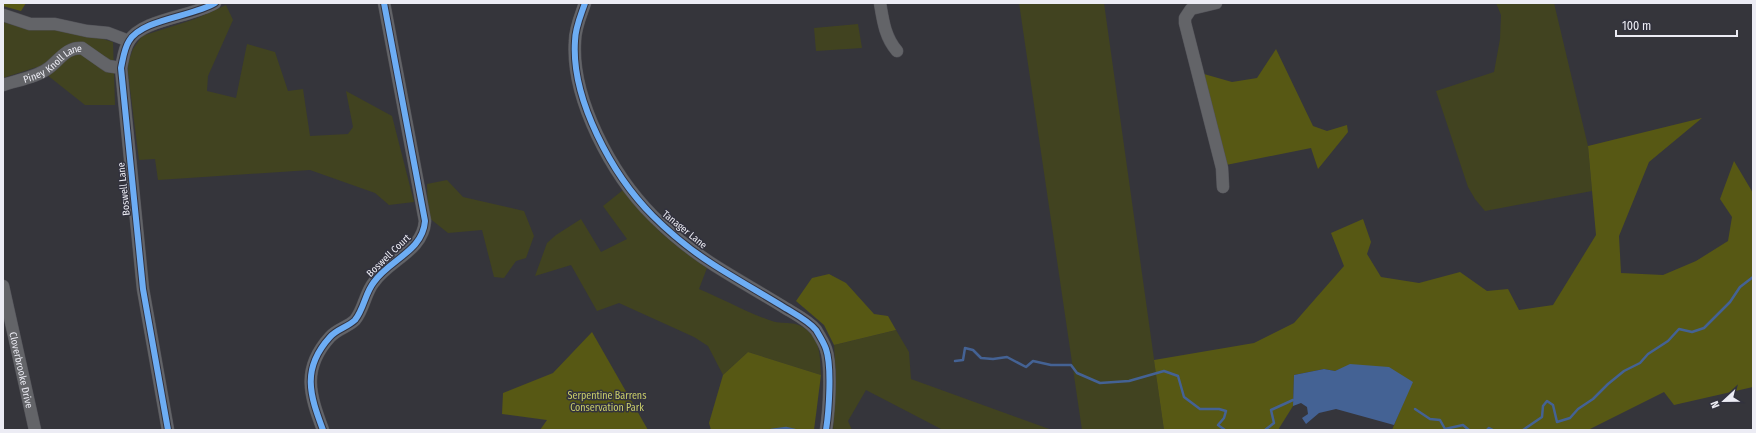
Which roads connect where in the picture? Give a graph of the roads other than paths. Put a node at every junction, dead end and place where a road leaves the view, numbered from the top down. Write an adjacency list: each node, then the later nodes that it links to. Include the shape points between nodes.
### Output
1 (215, 3): 7 (street, Boswell Lane, via 192,14 146,27)
2 (384, 3): 15 (street, Boswell Court, via 425,228 417,243 373,282 356,318 330,337 318,355 310,372 310,383 311,394)
3 (585, 3): 16 (street, Tanager Lane, via 574,40 576,77 602,143 621,176 670,232 714,265 791,311 816,331 826,349 830,368)
4 (880, 3): 8 (street, via 890,42)
5 (1216, 3): 11 (street, via 1190,9 1186,23 1222,168)
6 (3, 15): 7 (street, via 30,24 55,24 108,33)
7 (129, 41): 9 (street, Boswell Lane, via 123,54)
8 (897, 51)
9 (121, 68): 10 (street, Piney Knoll Lane, via 108,66 82,48 77,48 60,57 42,72); 14 (street, Boswell Lane, via 143,289)
10 (3, 85)
11 (1223, 187)
12 (3, 286): 13 (street, Cloverbrooke Drive)
13 (35, 430)
14 (168, 430)
15 (324, 430)
16 (826, 430)

